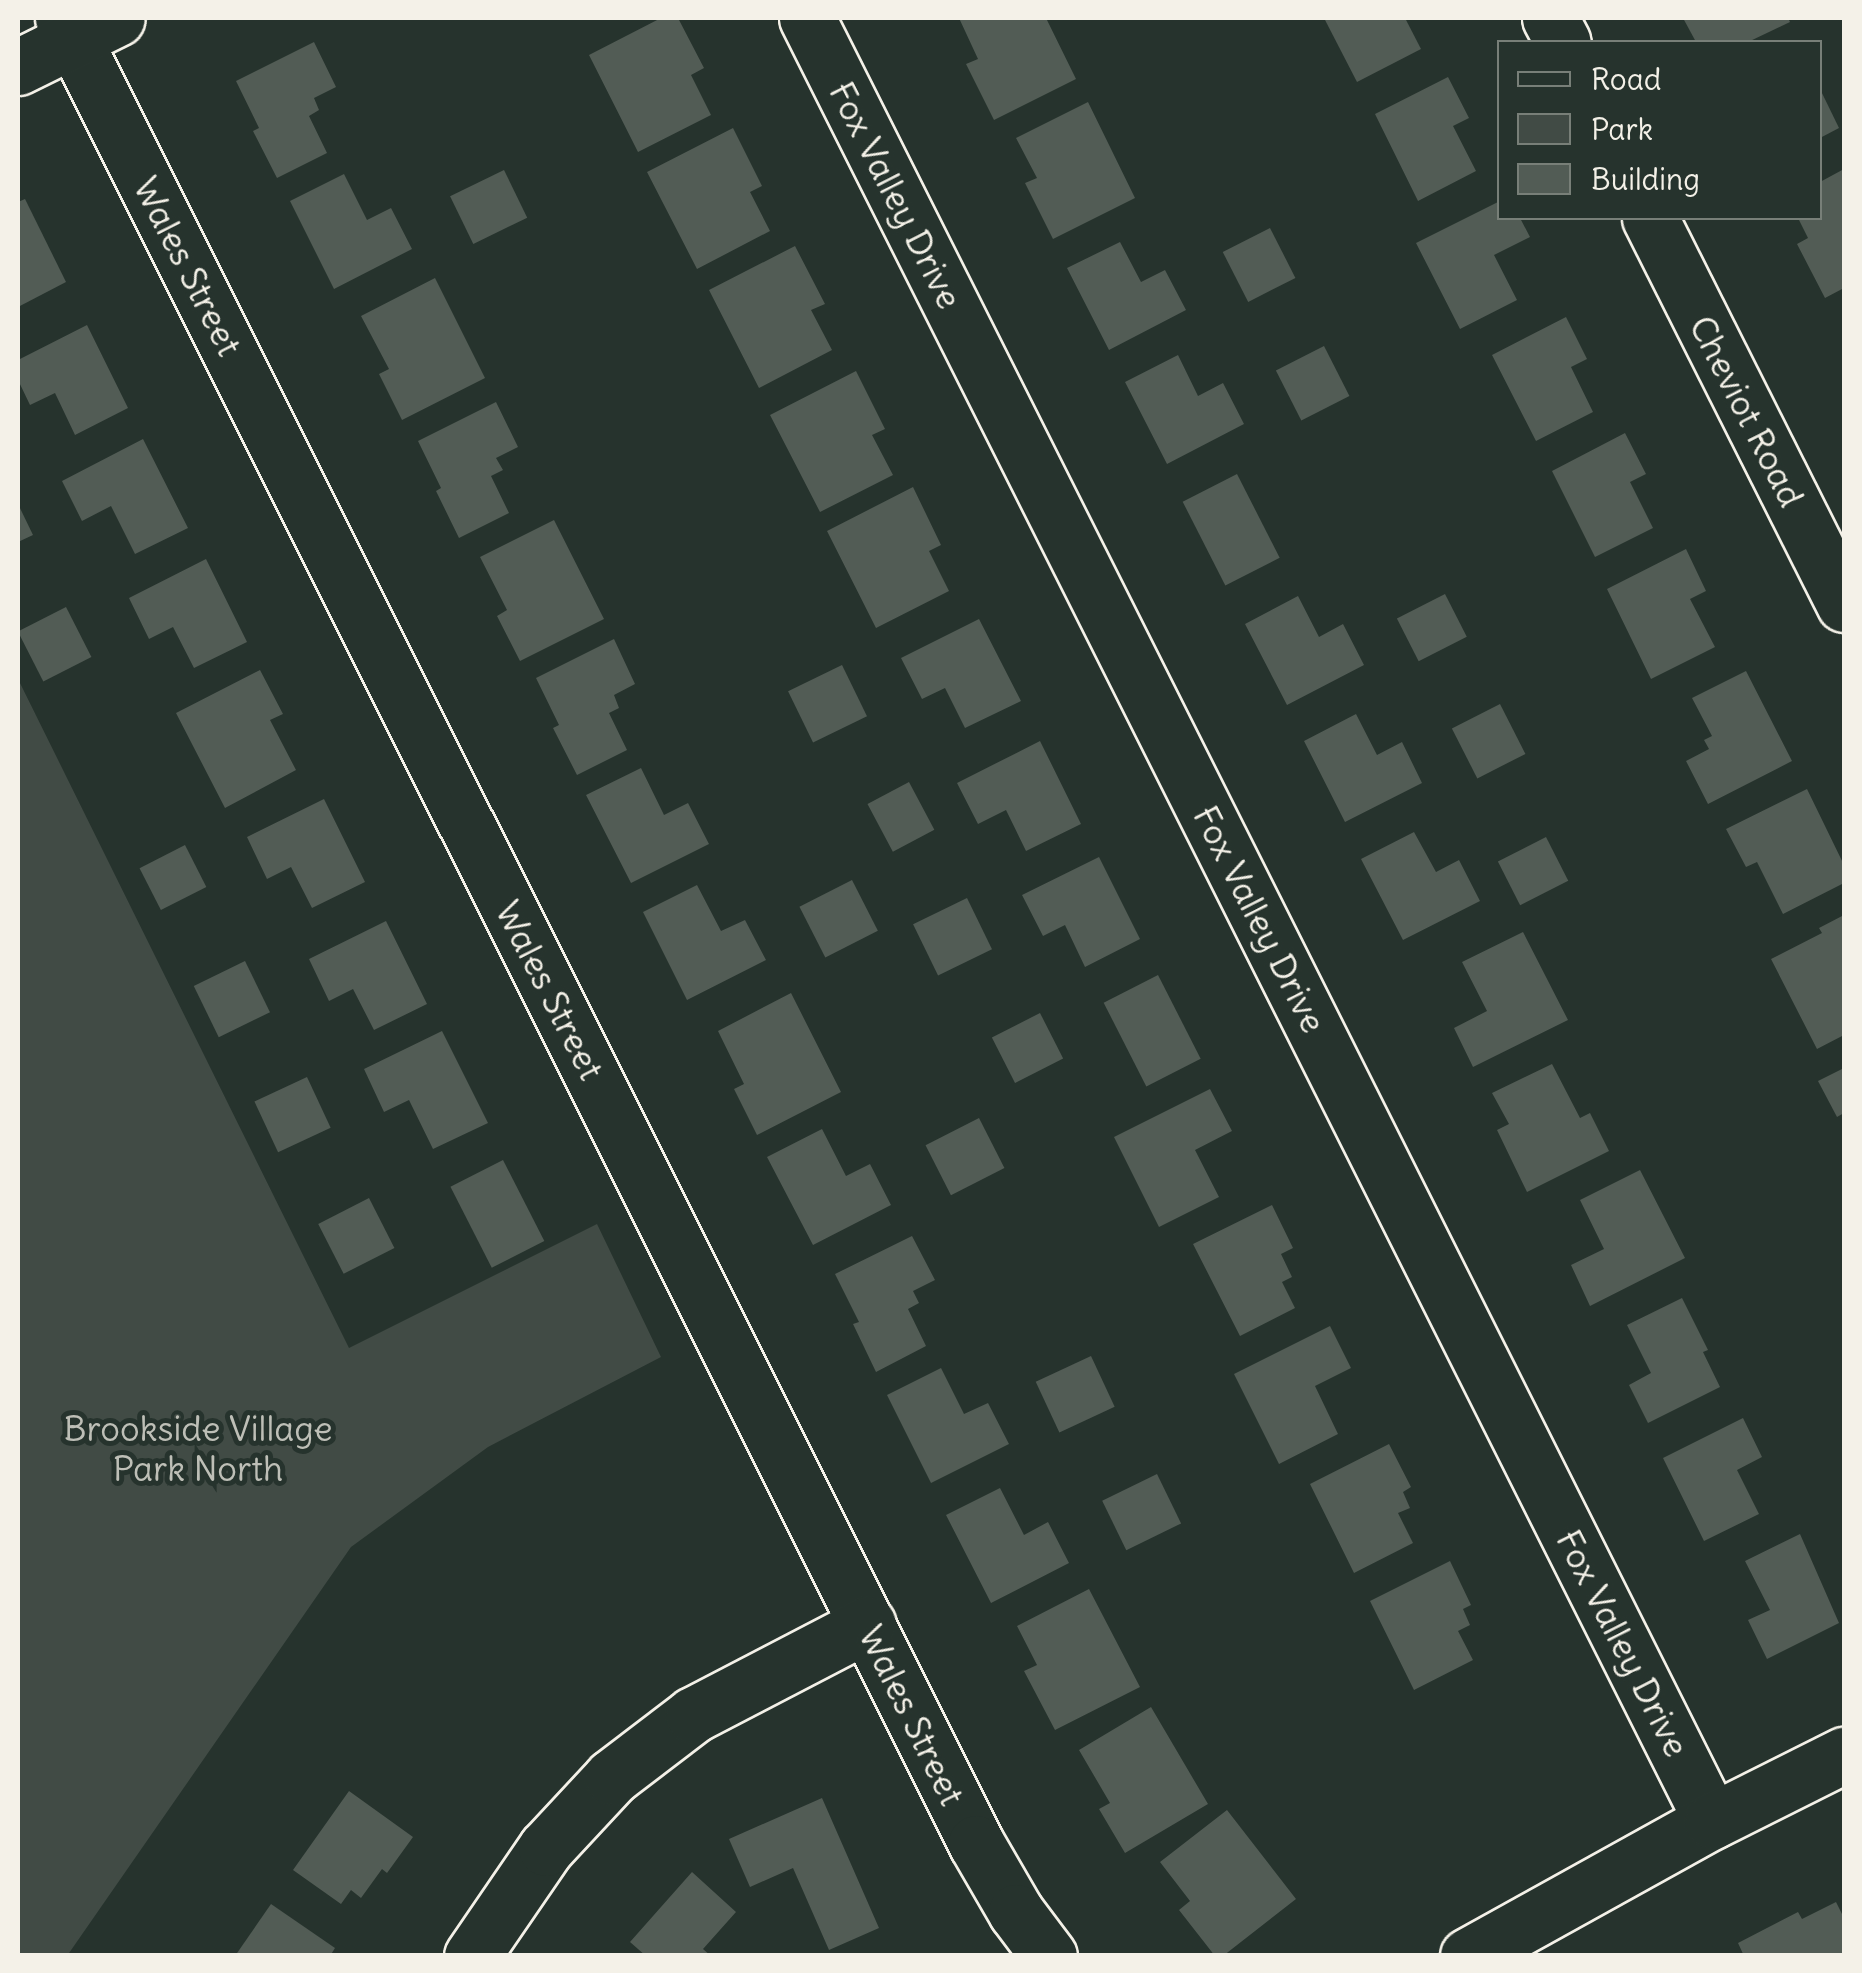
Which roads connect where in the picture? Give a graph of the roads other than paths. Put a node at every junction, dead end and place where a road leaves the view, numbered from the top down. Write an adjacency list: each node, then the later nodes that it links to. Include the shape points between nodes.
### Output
1 (807, 18): 10 (street, Fox Valley Drive)
2 (1550, 18): 4 (street)
3 (85, 24): 5 (street); 8 (street, Wales Street)
4 (1562, 40)
5 (18, 67)
6 (1651, 220): 7 (street, Cheviot Road)
7 (1844, 604)
8 (868, 1624): 11 (street, via 692,1715 612,1776 546,1848); 12 (street, Wales Street, via 976,1843)
9 (1844, 1755): 10 (street)
10 (1712, 1820): 13 (street)
11 (472, 1956)
12 (1049, 1956)
13 (1468, 1956)

